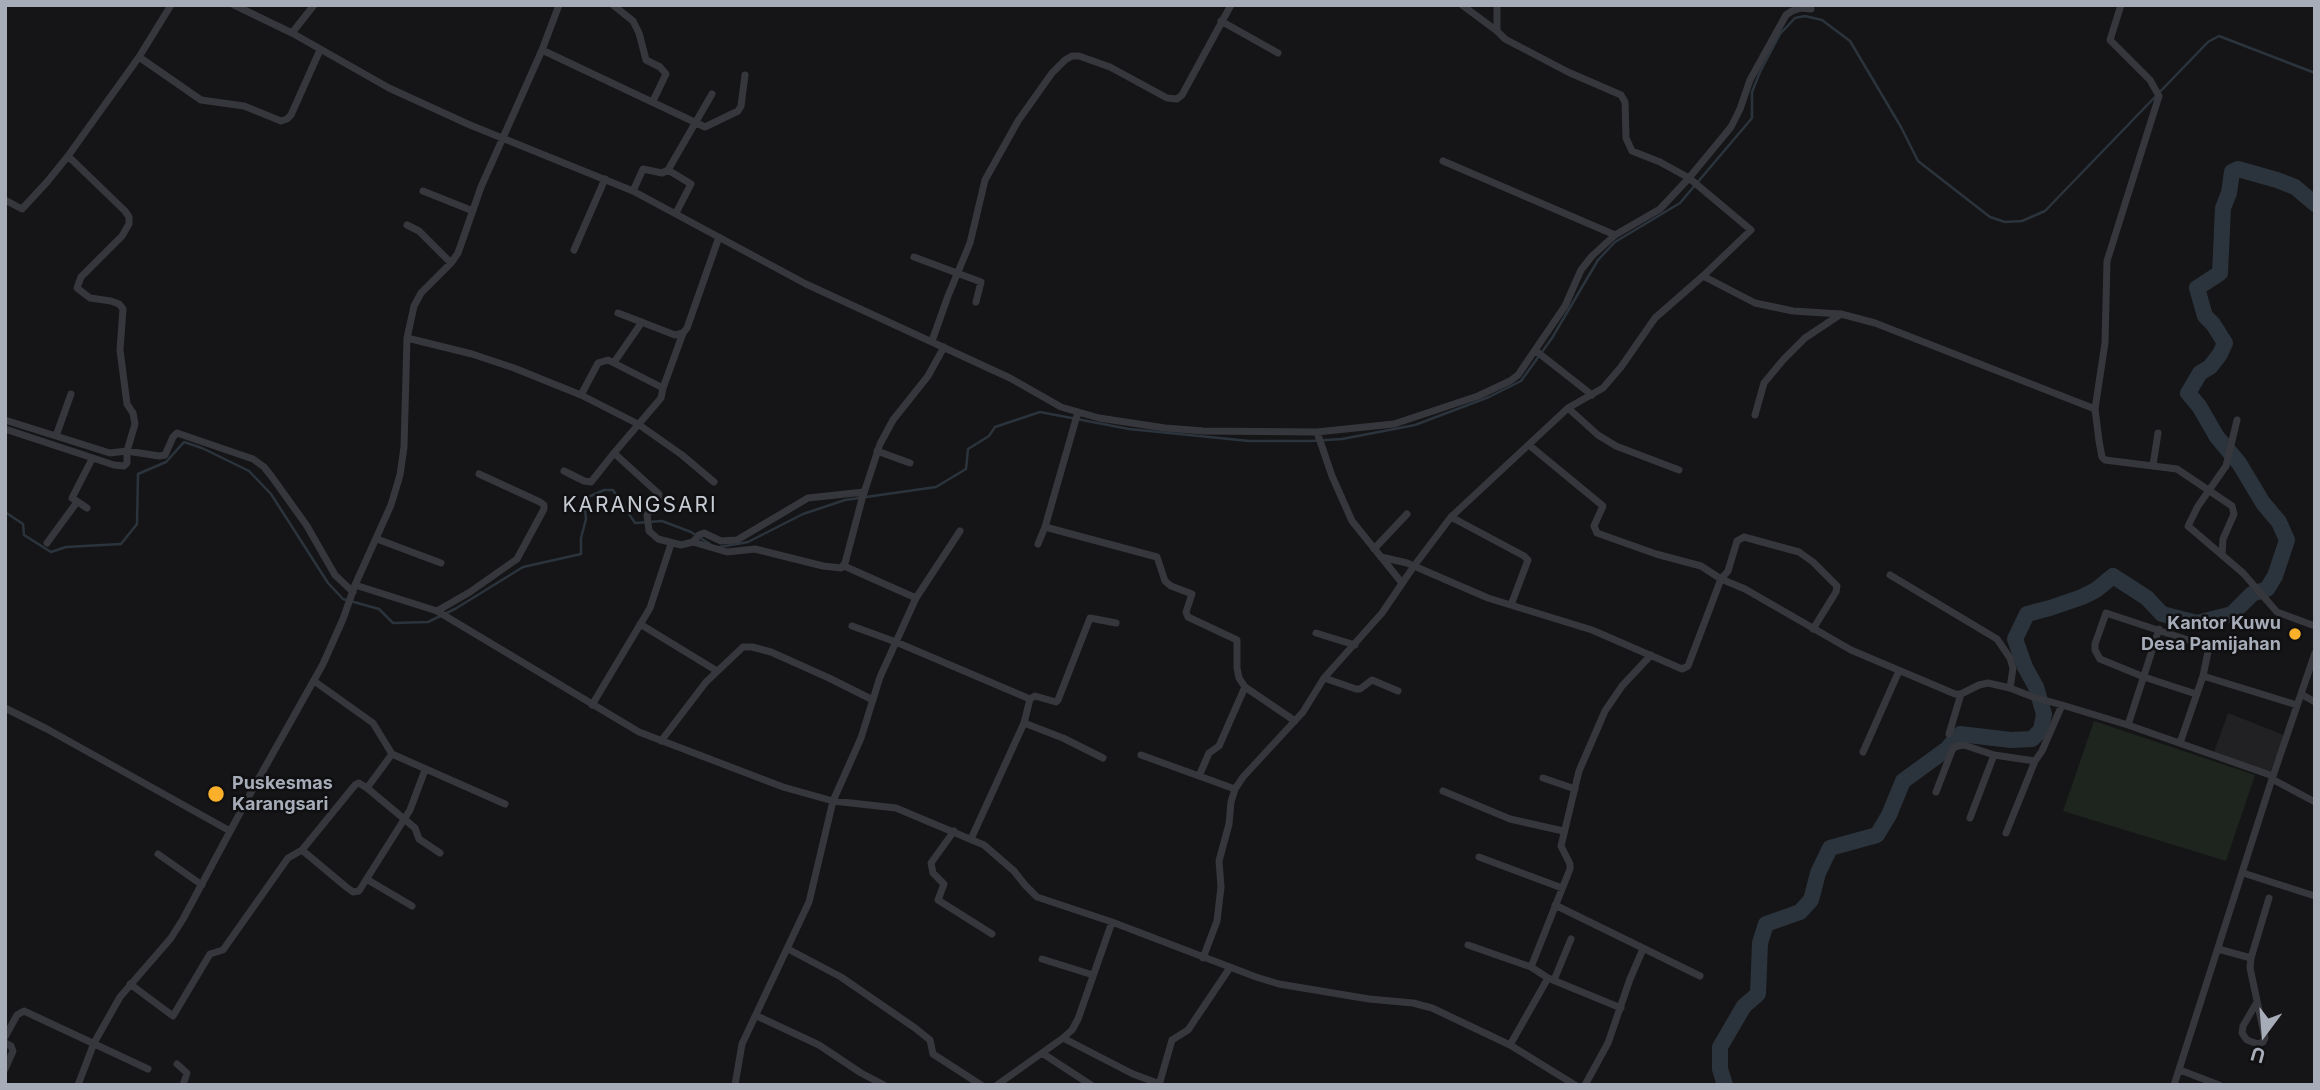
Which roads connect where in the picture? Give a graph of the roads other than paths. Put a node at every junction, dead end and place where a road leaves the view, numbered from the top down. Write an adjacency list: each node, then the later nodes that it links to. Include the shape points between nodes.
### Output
1 (171, 5): 17 (street)
2 (234, 5): 13 (street)
3 (314, 5): 13 (street)
4 (559, 5): 15 (street)
5 (613, 5): 20 (street, via 633,21 646,60 666,74)
6 (1231, 5): 11 (street)
7 (1462, 5): 12 (street)
8 (1497, 5): 12 (street)
9 (2121, 5): 56 (street, via 2110,40 2157,92 2107,261 2105,343)
10 (1811, 9): 27 (street, via 1786,15 1750,80 1731,127)
11 (1221, 21): 16 (street); 39 (street, via 1177,99 1079,56 1065,60 1018,121 991,168)
12 (1497, 32): 27 (street, via 1568,72 1621,95 1632,151)
13 (292, 33): 14 (street)
14 (320, 50): 17 (street, via 291,115 281,121 244,106 201,100); 22 (street, via 389,88)
15 (542, 50): 20 (street); 22 (street)
16 (1278, 53)
17 (139, 57): 23 (street)
18 (745, 75): 21 (street, via 738,111 705,127)
19 (712, 94): 21 (street)
20 (653, 101): 21 (street)
21 (695, 123): 25 (street)
22 (501, 137): 26 (street); 31 (street)
23 (68, 156): 30 (street, via 24,208); 67 (street, via 128,217 122,236 81,277 77,288 90,298 111,301 123,309 120,350 127,404 135,424)
24 (1443, 161): 34 (street)
25 (668, 170): 29 (street, via 643,169); 32 (street, via 691,184)
26 (605, 179): 29 (street); 36 (street)
27 (1693, 182): 34 (street, via 1661,209); 40 (street, via 1751,230)
28 (423, 191): 31 (street)
29 (633, 191): 32 (street)
30 (5, 200)
31 (473, 211): 38 (street)
32 (676, 213): 35 (street)
33 (407, 225): 38 (street)
34 (1615, 235): 49 (street, via 1586,263)
35 (719, 237): 45 (street); 47 (street, via 806,284)
36 (574, 250)
37 (914, 257): 39 (street)
38 (452, 263): 46 (street, via 421,293)
39 (958, 274): 41 (street, via 981,282); 47 (street)
40 (1703, 275): 43 (street, via 1755,303); 54 (street, via 1655,318 1610,381)
41 (976, 302)
42 (618, 313): 44 (street)
43 (1841, 314): 56 (street); 58 (street, via 1805,338 1783,360 1764,383)
44 (642, 322): 45 (street, via 675,335); 50 (street)
45 (682, 333): 51 (street)
46 (407, 338): 53 (street, via 472,354); 86 (street, via 400,475)
47 (932, 341): 48 (street)
48 (944, 347): 57 (street); 68 (street, via 928,376 893,419)
49 (1539, 353): 54 (street); 64 (street, via 1510,381 1478,396 1394,424)
50 (615, 361): 51 (street); 53 (street, via 598,363)
51 (663, 388): 61 (street, via 661,398)
52 (71, 394): 65 (street)
53 (581, 395): 61 (street)
54 (1592, 395): 55 (street)
55 (1568, 408): 66 (street); 73 (street, via 1616,446)
56 (2095, 409): 72 (street, via 2105,460)
57 (1078, 414): 64 (street, via 1203,431); 83 (street)
58 (1755, 415)
59 (5, 420): 65 (street)
60 (2237, 420): 77 (street, via 2227,466)
61 (638, 424): 69 (street); 76 (street)
62 (5, 429): 65 (street)
63 (2158, 433): 72 (street)
64 (1317, 435): 91 (street, via 1352,521)
65 (60, 442): 67 (street, via 110,453); 70 (street)
66 (1529, 445): 82 (street); 98 (street, via 1602,506 1594,526 1597,533 1701,566)
67 (131, 451): 70 (street, via 124,466); 100 (street, via 165,455 177,433 253,459 264,467 307,526)
68 (877, 452): 71 (street); 78 (street)
69 (614, 453): 74 (street, via 591,482); 88 (street, via 658,499 647,515 649,531)
70 (92, 459): 79 (street, via 72,498)
71 (910, 463)
72 (2153, 465): 77 (street, via 2176,469)
73 (1679, 470)
74 (564, 471)
75 (479, 474): 103 (street, via 540,502 544,509 517,559)
76 (714, 482)
77 (2210, 490): 92 (street, via 2234,512); 92 (street, via 2188,526)
78 (864, 495): 90 (street, via 808,498); 95 (street)
79 (77, 502): 80 (street); 87 (street)
80 (87, 508)
81 (1407, 514): 91 (street)
82 (1451, 517): 96 (street); 102 (street, via 1528,560)
83 (1045, 527): 89 (street); 121 (street, via 1157,556 1165,581 1192,594 1188,617 1237,640 1237,668)
84 (960, 531): 101 (street)
85 (696, 538): 88 (street); 90 (street); 90 (street, via 704,533)
86 (377, 539): 94 (street); 100 (street)
87 (47, 543)
88 (671, 544): 105 (street, via 654,600)
89 (1038, 544)
90 (727, 547): 95 (street, via 755,549 832,568)
91 (1374, 549): 93 (street)
92 (2222, 554): 107 (street, via 2277,612)
93 (1381, 557): 96 (street); 99 (street)
94 (442, 563)
95 (844, 566): 101 (street)
96 (1414, 566): 99 (street); 102 (street)
97 (1890, 575): 122 (street, via 1997,639 2013,668)
98 (1721, 579): 108 (street); 108 (street, via 1740,538 1799,552 1837,587); 114 (street, via 1688,666 1682,669)
99 (1402, 583): 112 (street)
100 (352, 595): 103 (street); 120 (street)
101 (916, 598): 111 (street)
102 (1511, 605): 114 (street, via 1592,629)
103 (438, 611): 130 (street)
104 (1116, 623): 127 (street, via 1090,618 1057,702 1037,696)
105 (640, 624): 115 (street); 130 (street)
106 (852, 626): 111 (street)
107 (2315, 626)
108 (1814, 629): 116 (street)
109 (2159, 629): 117 (street, via 2210,647); 118 (street); 118 (street, via 2107,612 2095,644 2104,662)
110 (1316, 633): 112 (street)
111 (896, 642): 127 (street); 128 (street)
112 (1355, 645): 119 (street)
113 (2315, 653): 126 (street)
114 (1651, 655): 152 (street, via 1605,711)
115 (717, 671): 128 (street, via 743,647 752,647); 138 (street)
116 (1899, 671): 124 (street); 140 (street)
117 (2203, 676): 125 (street); 132 (street)
118 (2144, 677): 125 (street); 136 (street)
119 (1324, 678): 123 (street, via 1356,689 1372,680); 134 (street)
120 (314, 681): 141 (street, via 373,723); 160 (street)
121 (1245, 687): 134 (street); 147 (street, via 1219,746 1209,753)
122 (2010, 688): 124 (street, via 1989,683); 131 (street)
123 (1398, 691)
124 (1961, 694): 137 (street)
125 (2196, 694): 139 (street)
126 (2301, 694): 129 (street); 132 (street)
127 (1030, 699): 135 (street)
128 (873, 700): 155 (street)
129 (2315, 702)
130 (592, 705): 138 (street)
131 (2062, 705): 136 (street); 145 (street)
132 (2297, 705): 148 (street)
133 (5, 708): 160 (street)
134 (1295, 721): 151 (street)
135 (1024, 723): 144 (street); 164 (street)
136 (2128, 725): 139 (street)
137 (1949, 734)
138 (661, 741): 155 (street)
139 (2180, 743): 148 (street)
140 (1863, 752)
141 (393, 754): 146 (street); 150 (street)
142 (1141, 755): 147 (street)
143 (1994, 755): 145 (street); 154 (street, via 1964,745 1953,748); 158 (street)
144 (1102, 758)
145 (2035, 761): 163 (street)
146 (425, 770): 157 (street); 159 (street)
147 (1199, 776): 151 (street)
148 (2272, 777): 156 (street); 169 (street)
149 (1543, 778): 152 (street)
150 (367, 788): 159 (street); 165 (street, via 355,785)
151 (1235, 789): 184 (street, via 1219,861 1217,921)
152 (1575, 789): 162 (street)
153 (1443, 791): 162 (street, via 1510,819)
154 (1936, 792)
155 (833, 801): 161 (street, via 896,808); 181 (street, via 816,881)
156 (2315, 802)
157 (505, 804)
158 (1970, 818)
159 (405, 820): 166 (street, via 416,829 419,839); 170 (street)
160 (230, 831): 171 (street)
161 (954, 831): 164 (street); 178 (street, via 931,863 933,873 944,884 938,900)
162 (1563, 831): 172 (street, via 1561,846 1570,864)
163 (2006, 832)
164 (971, 839): 177 (street, via 1014,871 1037,897)
165 (302, 850): 170 (street, via 353,892); 192 (street, via 288,858 223,950 212,953 173,1016)
166 (440, 853)
167 (158, 854): 171 (street)
168 (1479, 857): 172 (street)
169 (2243, 873): 173 (street); 183 (street)
170 (368, 880): 176 (street)
171 (202, 885): 192 (street, via 171,938)
172 (1562, 888): 175 (street)
173 (2315, 896)
174 (2269, 898): 185 (street)
175 (1555, 905): 182 (street); 187 (street)
176 (412, 906)
177 (1112, 922): 184 (street); 189 (street)
178 (992, 934)
179 (1571, 939): 191 (street)
180 (1468, 945): 187 (street)
181 (788, 949): 195 (street); 211 (street, via 841,977 915,1028 930,1041 933,1054)
182 (1643, 949): 190 (street); 194 (street)
183 (2218, 949): 185 (street); 205 (street)
184 (1203, 958): 188 (street)
185 (2251, 958): 193 (street)
186 (1042, 959): 189 (street)
187 (1531, 967): 191 (street)
188 (1229, 969): 200 (street, via 1279,984 1433,1008); 206 (street, via 1188,1031 1172,1040)
189 (1093, 975): 197 (street, via 1078,1019)
190 (1700, 975)
191 (1551, 979): 194 (street); 200 (street)
192 (130, 984): 199 (street)
193 (2257, 1002): 193 (street, via 2242,1033 2258,1044 2265,1038)
194 (1621, 1007): 215 (street)
195 (757, 1016): 209 (street, via 742,1044); 210 (street, via 819,1045)
196 (5, 1037): 199 (street, via 24,1011)
197 (1063, 1038): 201 (street); 206 (street)
198 (5, 1043): 203 (street, via 13,1051)
199 (94, 1043): 204 (street); 207 (street)
200 (1510, 1045): 214 (street)
201 (1042, 1053): 212 (street); 213 (street)
202 (177, 1065): 208 (street, via 187,1073)
203 (5, 1069)
204 (148, 1069)
205 (2179, 1070): 216 (street); 217 (street)
206 (1159, 1084)
207 (78, 1085)
208 (183, 1085)
209 (735, 1085)
210 (884, 1085)
211 (981, 1085)
212 (997, 1085)
213 (1091, 1085)
214 (1575, 1085)
215 (1585, 1085)
216 (2174, 1085)
217 (2219, 1085)

